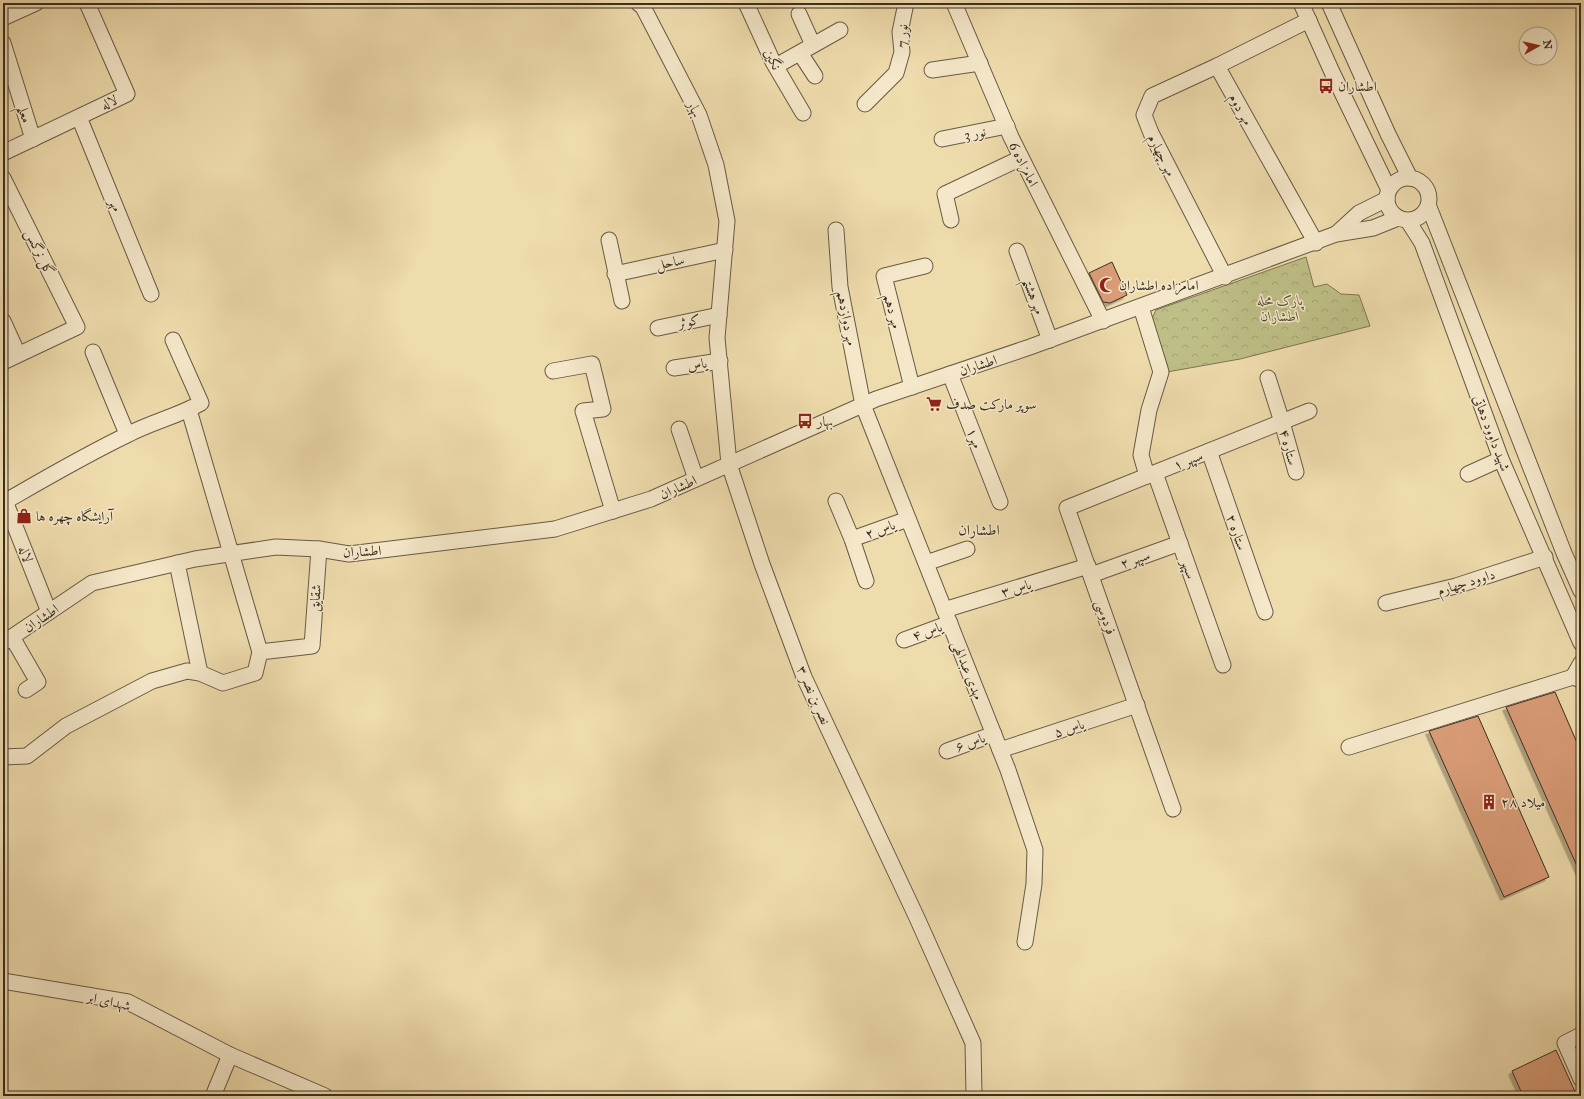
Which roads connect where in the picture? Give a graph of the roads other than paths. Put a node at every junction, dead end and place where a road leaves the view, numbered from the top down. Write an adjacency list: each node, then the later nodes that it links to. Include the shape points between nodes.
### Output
1 (36, 3): 10 (street)
2 (87, 3): 22 (street, لاله, via 127,94)
3 (638, 3): 38 (street, بهار, via 643,7 699,115 716,165 727,221)
4 (746, 3): 16 (street, نگین)
5 (906, 3): 20 (street, نور 7, via 900,32 902,52 896,73)
6 (954, 3): 15 (street, امامزاده 6)
7 (1301, 3): 11 (street)
8 (1329, 3): 29 (street)
9 (799, 14): 14 (street)
10 (3, 18)
11 (1309, 20): 17 (street); 30 (street)
12 (840, 30): 14 (street)
13 (3, 43): 24 (street, معلم)
14 (807, 49): 16 (street); 19 (street)
15 (980, 63): 18 (street); 23 (street, امامزاده 6)
16 (776, 66): 21 (street, نگین)
17 (1217, 66): 37 (street, مهر دوم); 42 (street, مهر چهارم, via 1152,96 1144,114 1151,134)
18 (932, 70)
19 (815, 76)
20 (865, 104)
21 (803, 113)
22 (79, 117): 24 (street, لاله); 43 (street, مهر)
23 (1007, 126): 25 (street, نور 3); 27 (street, امامزاده 6)
24 (33, 139): 26 (street, لاله)
25 (942, 139)
26 (3, 153)
27 (1021, 158): 33 (street, via 945,194); 48 (street, امامزاده 6)
28 (3, 178): 53 (street, گل نرگس, via 77,327)
29 (1410, 178): 30 (street, via 1396,182); 31 (street, via 1418,180 1427,190)
30 (1388, 194): 32 (street, via 1388,206); 35 (street, اطشاران, via 1359,213)
31 (1429, 207): 32 (street, via 1419,218); 90 (street, شهید داوود دهاتی)
32 (1403, 219): 35 (street, اطشاران, via 1373,228); 68 (street, شهید داوود دهاتی, via 1422,243)
33 (951, 220)
34 (836, 230): 61 (street, مهر دوازدهم, via 840,287)
35 (1336, 234): 37 (street, اطشاران)
36 (609, 240): 41 (street)
37 (1316, 243): 42 (street, اطشاران)
38 (725, 250): 41 (street, ساحل); 46 (street, بهار)
39 (1016, 251): 51 (street, مهر هشتم)
40 (925, 266): 60 (street, مهر دهم, via 884,276)
41 (615, 274): 44 (street)
42 (1224, 276): 45 (street, اطشاران)
43 (151, 294)
44 (622, 301)
45 (1141, 307): 48 (street, اطشاران); 72 (street, سپهر, via 1161,372 1149,410 1141,455)
46 (719, 315): 49 (street, کوثر); 54 (street, بهار, via 717,338)
47 (3, 321): 53 (street)
48 (1103, 321): 51 (street, اطشاران)
49 (658, 328)
50 (173, 340): 62 (street)
51 (1050, 340): 58 (street, اطشاران)
52 (93, 352): 66 (street)
53 (18, 354): 55 (street)
54 (720, 361): 56 (street, یاس); 69 (street, بهار)
55 (3, 362)
56 (674, 368)
57 (553, 372): 78 (street, via 592,364 603,409 583,411)
58 (950, 374): 60 (street, اطشاران); 76 (street, مهر۱)
59 (1268, 378): 64 (street, ستاره ۴)
60 (912, 387): 61 (street, اطشاران)
61 (863, 405): 69 (street, اطشاران); 79 (street, مهدی عبدالهی)
62 (195, 407): 66 (street); 84 (street)
63 (1309, 411): 64 (street, سپهر ۱)
64 (1282, 422): 67 (street, سپهر ۱); 70 (street, ستاره ۴)
65 (679, 429): 73 (street)
66 (127, 434): 74 (street)
67 (1209, 451): 72 (street, سپهر ۱); 93 (street, ستاره ۲)
68 (1501, 459): 71 (street); 85 (street, شهید داوود دهاتی)
69 (730, 464): 73 (street, اطشاران); 118 (street, نصر بن نصر ۳, via 762,564 804,677 973,1043)
70 (1296, 472)
71 (1468, 474)
72 (1151, 475): 77 (street, سپهر ۱); 81 (street, سپهر)
73 (696, 479): 78 (street, اطشاران, via 651,499)
74 (4, 498): 92 (street, لاله)
75 (836, 500): 80 (street, یاس ۲)
76 (1000, 502)
77 (1067, 508): 88 (street, فردوسی)
78 (613, 511): 82 (street, اطشاران, via 555,529 460,542 349,554)
79 (908, 518): 80 (street, یاس ۲); 87 (street, مهدی عبدالهی)
80 (852, 539): 89 (street, یاس ۲)
81 (1180, 543): 88 (street, سپهر ۲); 100 (street, سپهر)
82 (319, 549): 84 (street, اطشاران, via 276,547); 98 (street, شقایق, via 312,646)
83 (967, 549): 87 (street)
84 (231, 554): 86 (street, اطشاران); 98 (street)
85 (1544, 557): 91 (street, داوود چهارم, via 1456,586); 97 (street, شهید داوود دهاتی)
86 (176, 563): 92 (street, اطشاران, via 92,583); 101 (street)
87 (926, 563): 94 (street, مهدی عبدالهی)
88 (1089, 570): 94 (street, یاس ۳); 104 (street, فردوسی)
89 (866, 581)
90 (1581, 592)
91 (1386, 603)
92 (49, 612): 95 (street, اطشاران)
93 (1266, 612)
94 (947, 616): 96 (street, یاس ۴); 105 (street, مهدی عبدالهی)
95 (8, 640): 103 (street, via 38,682)
96 (904, 640)
97 (1581, 643)
98 (260, 652): 101 (street, via 255,673 223,683)
99 (1581, 663): 102 (street)
100 (1223, 665)
101 (200, 673): 109 (street, via 187,671 152,681 66,726 27,756)
102 (1577, 678): 106 (street)
103 (26, 690)
104 (1137, 705): 107 (street, یاس ۵); 110 (street, فردوسی)
105 (994, 734): 107 (street, مهدی عبدالهی); 108 (street, یاس ۶)
106 (1349, 748)
107 (1000, 750): 111 (street, مهدی عبدالهی, via 1035,850 1034,884)
108 (947, 751)
109 (3, 757)
110 (1173, 809)
111 (1025, 942)
112 (3, 981): 114 (street, شهدای ابر, via 128,1002)
113 (1581, 1035): 115 (street, via 1565,1043)
114 (230, 1055): 116 (street); 117 (street, شهدای ابر)
115 (1581, 1079)
116 (212, 1096)
117 (325, 1096)
118 (974, 1096)

